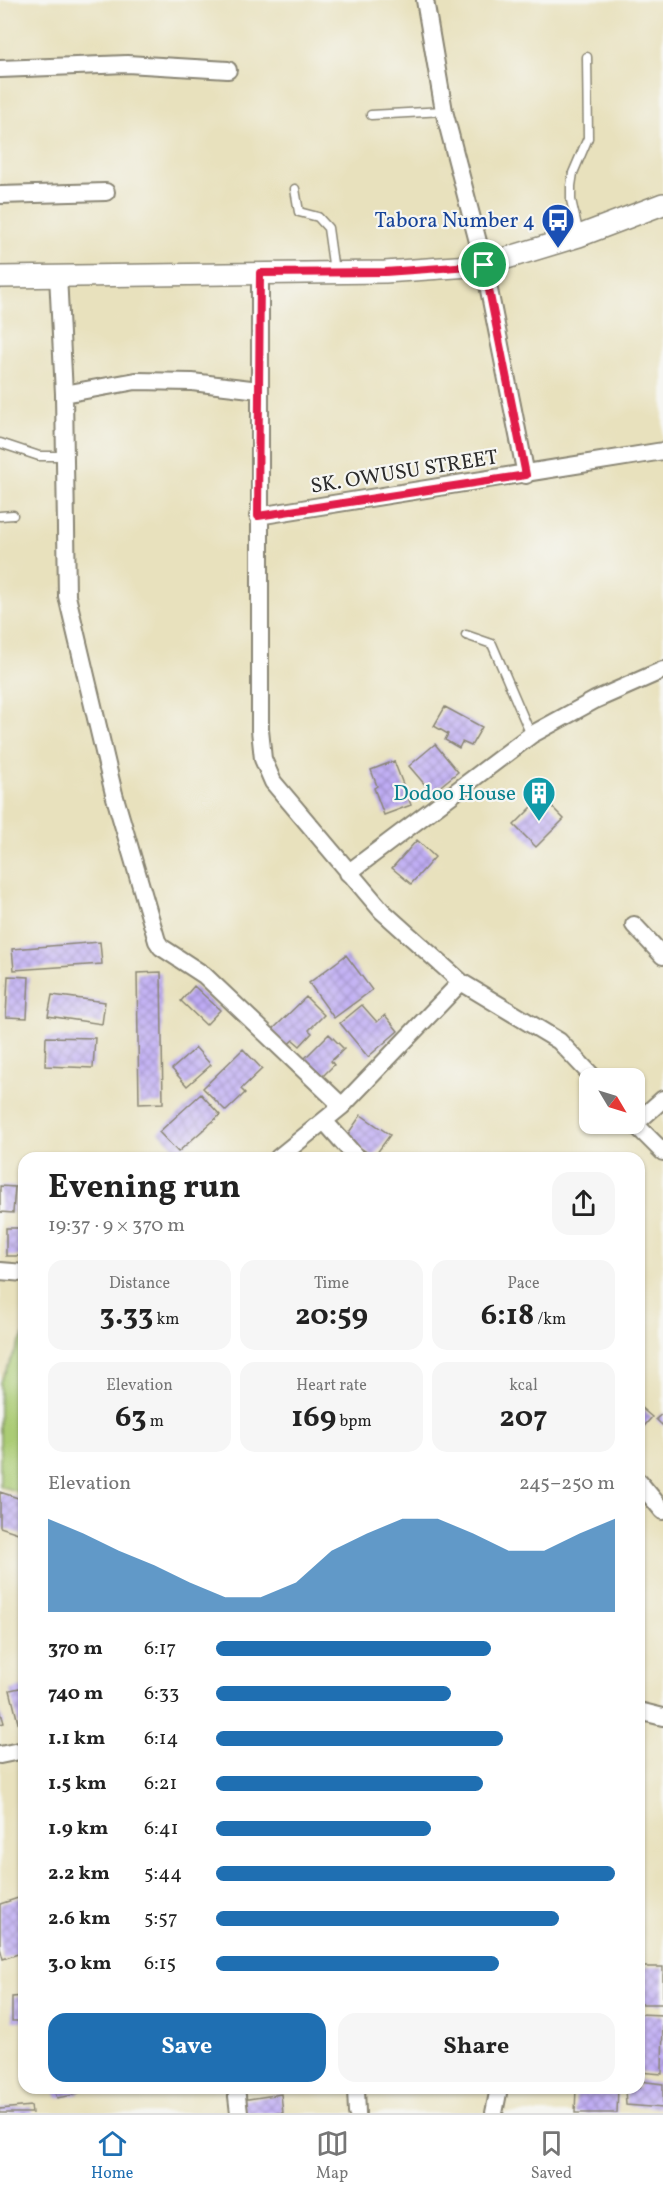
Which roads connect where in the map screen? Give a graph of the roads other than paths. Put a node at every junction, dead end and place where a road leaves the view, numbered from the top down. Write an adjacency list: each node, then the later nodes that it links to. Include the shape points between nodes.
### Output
1 (424, 0): 5 (street)
2 (587, 57): 11 (lane, via 588,138 571,186)
3 (0, 69): 4 (street, via 127,64)
4 (228, 70)
5 (444, 111): 6 (lane); 12 (street)
6 (371, 115)
7 (295, 189): 14 (lane, via 299,212 318,217 328,228)
8 (106, 192): 9 (street)
9 (0, 195)
10 (663, 204): 11 (street)
11 (579, 236): 12 (street)
12 (484, 265): 14 (street); 22 (street)
13 (260, 273): 14 (street); 15 (street); 17 (street)
14 (334, 273)
15 (58, 275): 16 (street); 18 (street)
16 (0, 277)
17 (259, 390): 18 (street, via 192,382 136,381); 25 (street)
18 (64, 394): 21 (street)
19 (0, 443): 21 (lane, via 39,456)
20 (663, 452): 22 (street, SK. OWUSU STREET)
21 (65, 456): 35 (street, via 67,596 114,794 157,942 204,975)
22 (526, 475): 25 (street, SK. OWUSU STREET)
23 (12, 515): 24 (lane)
24 (0, 516)
25 (258, 516): 29 (street, via 263,759 273,782)
26 (466, 635): 28 (lane, via 492,644)
27 (663, 670): 28 (street, via 594,700)
28 (531, 735): 29 (street)
29 (348, 873): 32 (street, via 382,911)
30 (634, 925): 31 (street)
31 (663, 956)
32 (461, 982): 33 (street, via 560,1041); 35 (street)
33 (585, 1068)
34 (663, 1100): 36 (street)
35 (342, 1106): 37 (street)
36 (645, 1115)
37 (325, 1122): 39 (street); 40 (street)
38 (645, 1133): 41 (street)
39 (286, 1152)
40 (352, 1152)
41 (663, 1152)
42 (645, 1488): 43 (street)
43 (660, 1503)
44 (645, 1712): 45 (street)
45 (663, 1717)
46 (18, 1751): 47 (street)
47 (0, 1755)
48 (237, 2094): 51 (street)
49 (356, 2094): 52 (street)
50 (498, 2094): 53 (street)
51 (239, 2113)
52 (357, 2113)
53 (494, 2113)

